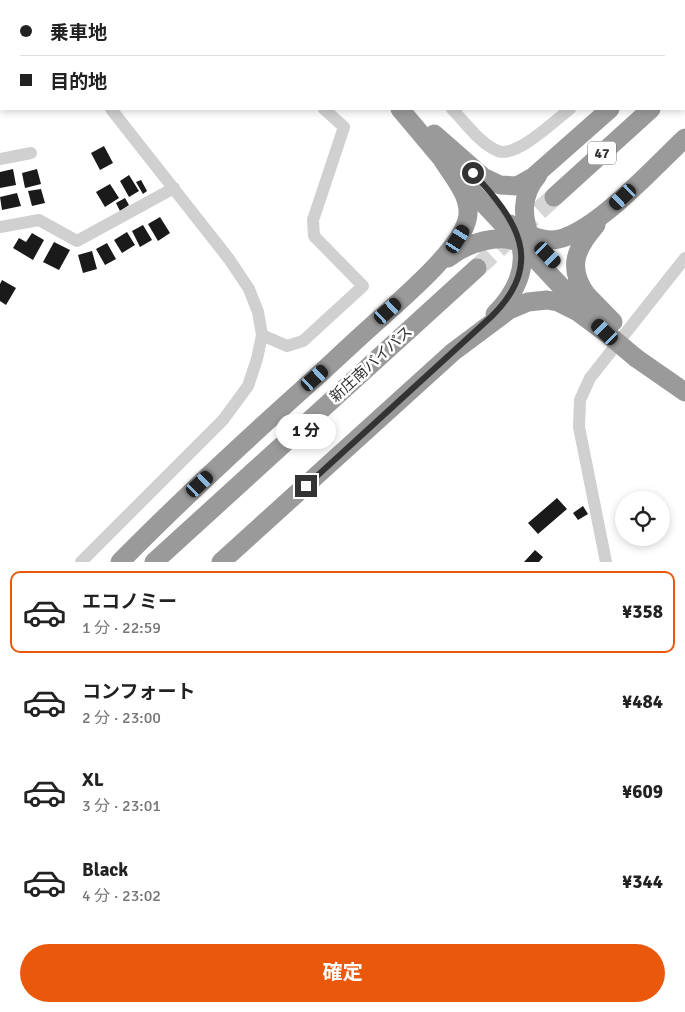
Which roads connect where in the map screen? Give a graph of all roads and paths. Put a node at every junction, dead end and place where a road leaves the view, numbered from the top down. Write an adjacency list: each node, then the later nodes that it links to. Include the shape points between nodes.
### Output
1 (112, 110): 14 (street)
2 (325, 110): 25 (street, via 344,127 313,220 314,236 363,286 303,341 287,346)
3 (401, 110): 11 (highway)
4 (409, 110): 11 (highway)
5 (453, 110): 6 (street, via 487,145 499,152 525,144)
6 (569, 110)
7 (609, 110): 13 (highway)
8 (650, 110): 15 (highway, 47)
9 (685, 138): 16 (highway)
10 (31, 153): 12 (street)
11 (447, 154): 13 (highway, via 492,182 508,186 525,182); 18 (highway); 22 (highway, via 467,201 468,220 458,239)
12 (0, 159)
13 (549, 164): 18 (highway, via 533,181 525,198)
14 (174, 188): 17 (street, via 76,241 39,220); 25 (street, via 248,289 258,312)
15 (554, 197)
16 (623, 197): 18 (highway, via 574,234 554,240); 23 (highway, via 578,251 577,276)
17 (0, 227)
18 (524, 238): 21 (highway); 22 (highway, via 486,241 462,249); 26 (highway, via 520,276 510,297)
19 (685, 258): 34 (street, via 590,378 580,400 579,427)
20 (477, 268): 32 (highway, 新庄南バイパス)
21 (553, 270): 23 (highway); 24 (highway)
22 (417, 285): 31 (highway, via 228,457)
23 (587, 296): 24 (highway)
24 (609, 327): 26 (highway, via 568,306 547,300 533,301 509,310); 27 (highway)
25 (262, 335): 30 (street, via 248,386 223,420)
26 (453, 352): 33 (highway)
27 (640, 353): 28 (highway); 29 (highway)
28 (685, 378)
29 (685, 392)
30 (81, 562)
31 (120, 562)
32 (154, 562)
33 (221, 562)
34 (606, 562)

